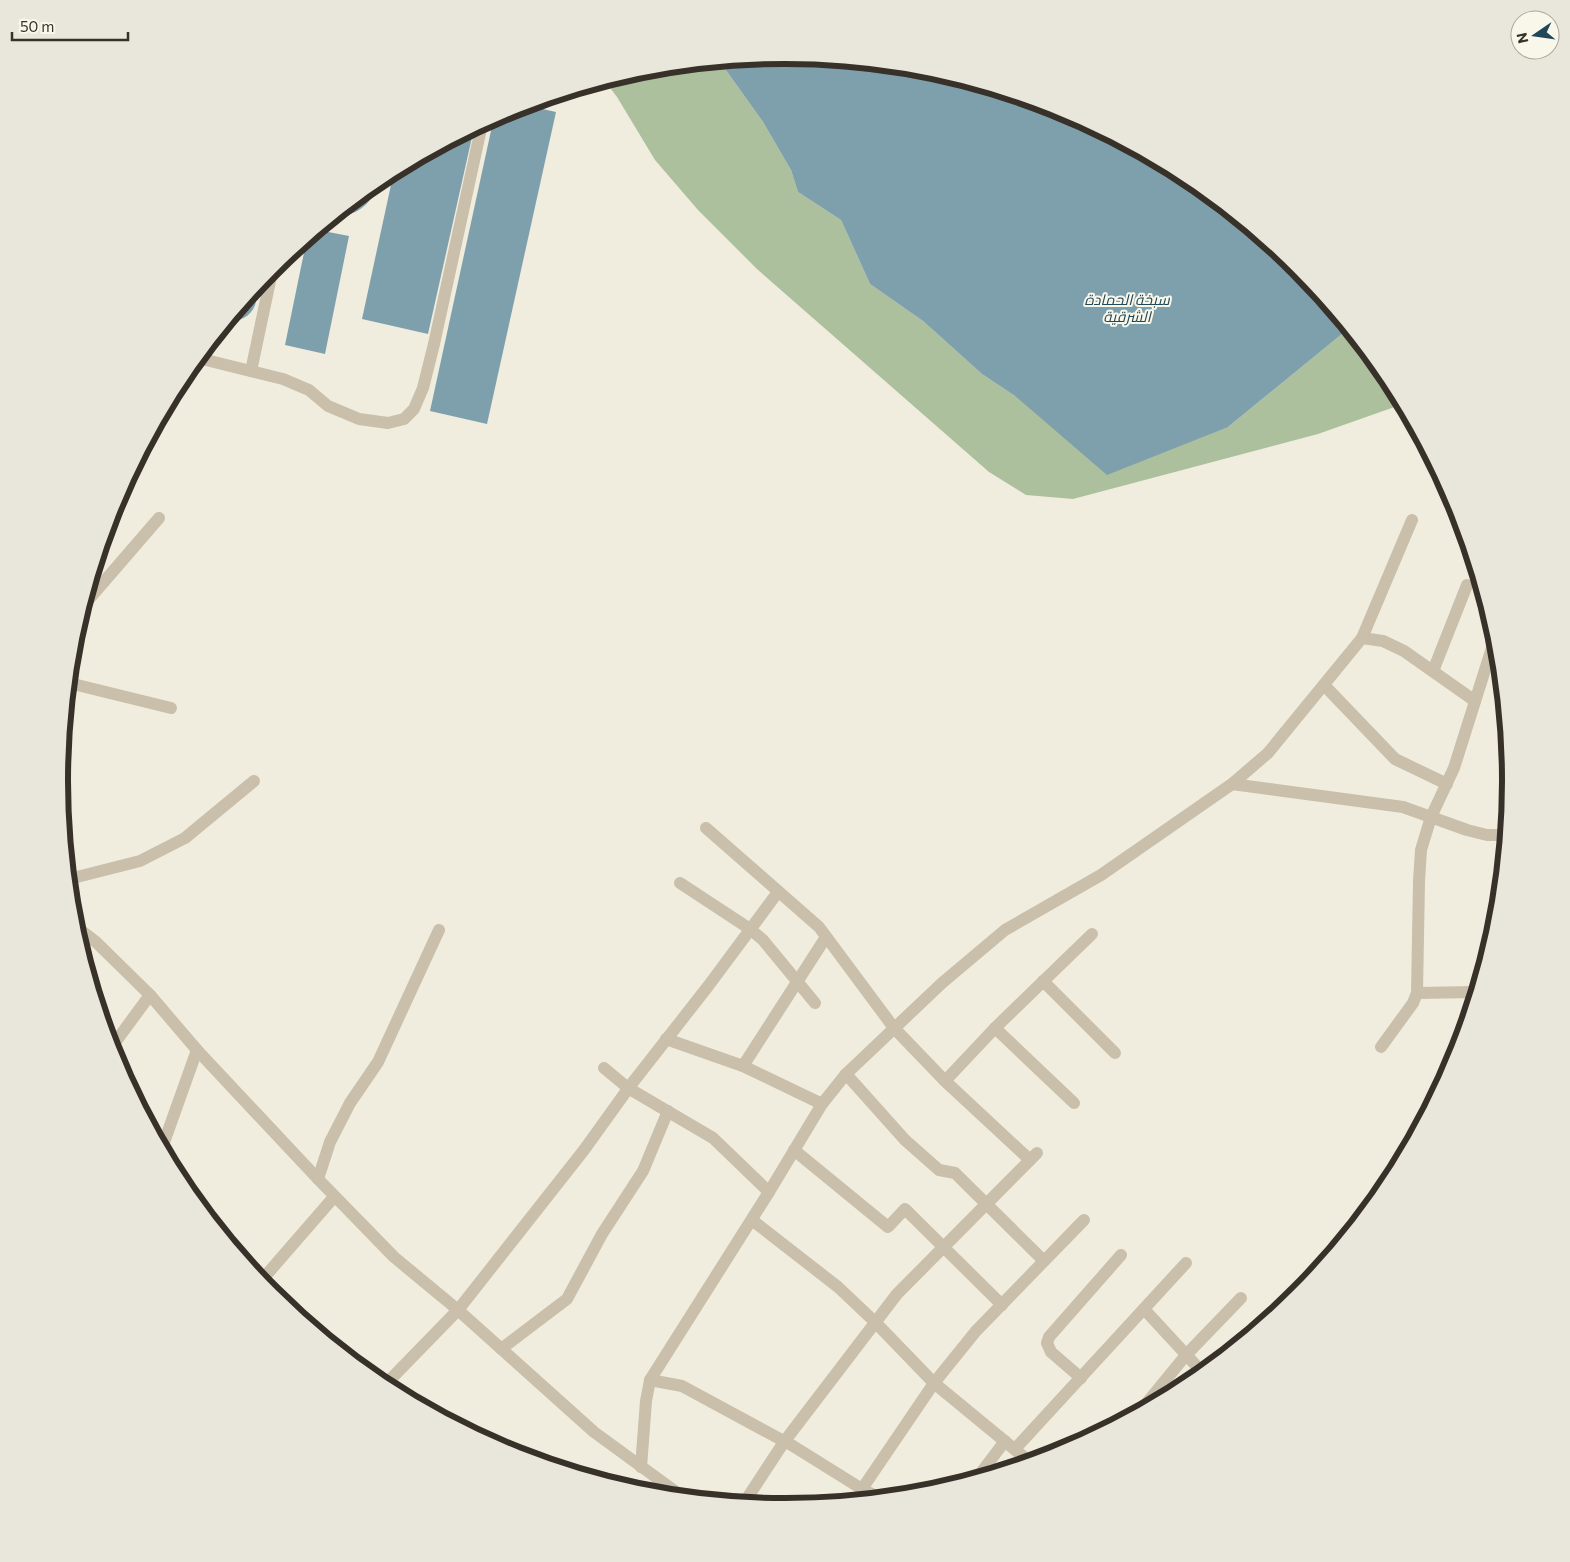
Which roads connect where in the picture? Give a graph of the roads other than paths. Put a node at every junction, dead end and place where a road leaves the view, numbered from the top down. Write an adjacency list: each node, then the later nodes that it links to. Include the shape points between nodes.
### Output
1 (480, 132): 4 (street, via 434,344 414,409 404,419 388,423 359,419 328,406 309,390)
2 (270, 283): 4 (street)
3 (205, 360): 4 (street)
4 (251, 371)
5 (160, 518): 8 (street)
6 (1412, 520): 9 (street)
7 (1467, 585): 11 (street)
8 (92, 596)
9 (1362, 638): 11 (street, via 1404,651); 13 (street)
10 (1490, 653): 14 (street)
11 (1433, 671): 14 (street)
12 (74, 684): 15 (street)
13 (1324, 685): 17 (street, via 1268,753); 18 (street, via 1395,759)
14 (1475, 701): 18 (street)
15 (171, 708)
16 (254, 781): 22 (street, via 185,838 140,860)
17 (1232, 784): 19 (street, via 1403,807); 36 (street, via 1100,875 1005,930 942,982)
18 (1447, 784): 19 (street)
19 (1431, 817): 21 (street, via 1467,830); 33 (street, via 1421,850)
20 (706, 828): 24 (street)
21 (1500, 835)
22 (74, 878)
23 (680, 883): 25 (street)
24 (778, 892): 25 (street); 29 (street, via 819,927)
25 (750, 929): 31 (street); 38 (street)
26 (439, 930): 53 (street, via 378,1062 350,1103 330,1142)
27 (85, 933): 34 (street)
28 (1092, 934): 30 (street)
29 (826, 937): 31 (street); 36 (street)
30 (1043, 981): 37 (street); 42 (street)
31 (797, 982): 35 (street); 43 (street)
32 (1470, 992): 33 (street)
33 (1417, 993): 40 (street)
34 (150, 995): 39 (street); 41 (street)
35 (815, 1003)
36 (894, 1028): 45 (street); 46 (street)
37 (995, 1028): 46 (street); 48 (street)
38 (666, 1039): 43 (street); 47 (street)
39 (117, 1040)
40 (1381, 1047)
41 (197, 1050): 51 (street); 53 (street)
42 (1116, 1054)
43 (744, 1066): 49 (street)
44 (604, 1068): 47 (street)
45 (846, 1074): 49 (street); 56 (street, via 905,1140 939,1170 955,1174)
46 (945, 1080): 56 (street, via 1033,1157)
47 (628, 1088): 50 (street); 67 (street, via 584,1150)
48 (1074, 1103)
49 (822, 1104): 52 (street)
50 (668, 1110): 54 (street, via 713,1138); 69 (street, via 643,1171 602,1234 567,1299)
51 (165, 1141)
52 (794, 1150): 54 (street); 59 (street, via 888,1228 905,1209)
53 (318, 1179): 55 (street)
54 (769, 1192): 57 (street)
55 (334, 1196): 63 (street); 67 (street, via 394,1256)
56 (986, 1205): 59 (street); 61 (street)
57 (752, 1220): 68 (street, via 838,1288); 74 (street)
58 (1084, 1220): 61 (street)
59 (943, 1248): 65 (street); 68 (street)
60 (1121, 1255): 72 (street, via 1047,1342 1051,1352)
61 (1044, 1261): 65 (street)
62 (1186, 1263): 66 (street)
63 (266, 1275)
64 (1240, 1298): 70 (street)
65 (1002, 1305): 75 (street, via 976,1330)
66 (1144, 1309): 70 (street); 72 (street)
67 (458, 1310): 69 (street); 73 (street)
68 (875, 1322): 75 (street); 77 (street)
69 (501, 1349): 80 (street, via 594,1432)
70 (1186, 1355): 71 (street); 76 (street)
71 (1197, 1367)
72 (1081, 1378): 78 (street)
73 (391, 1379)
74 (650, 1380): 77 (street, via 682,1386); 80 (street)
75 (934, 1384): 78 (street); 83 (street)
76 (1153, 1396)
77 (784, 1442): 83 (street); 85 (street)
78 (1010, 1445): 79 (street); 81 (street)
79 (1024, 1457)
80 (642, 1467): 82 (street)
81 (986, 1469)
82 (672, 1489)
83 (862, 1489): 84 (street)
84 (870, 1493)
85 (748, 1497)

